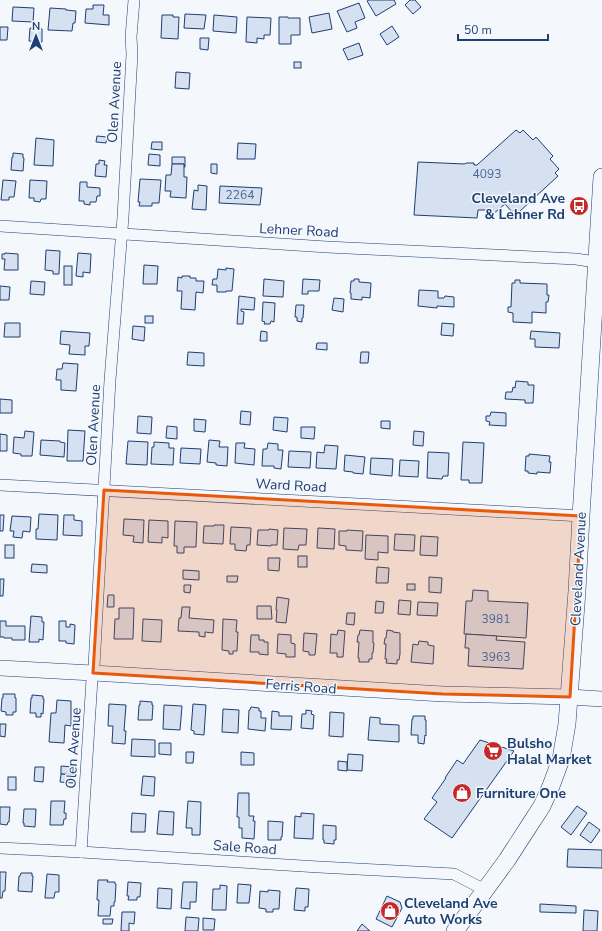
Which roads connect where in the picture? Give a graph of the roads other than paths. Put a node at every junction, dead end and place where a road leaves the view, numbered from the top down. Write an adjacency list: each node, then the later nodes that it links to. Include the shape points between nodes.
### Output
1 (134, 0): 4 (street, Olen Avenue)
2 (602, 177): 5 (main road, Cleveland Avenue)
3 (0, 226): 4 (street, Lehner Road)
4 (121, 234): 5 (street, Lehner Road, via 327,247 576,258); 7 (street, Olen Avenue)
5 (596, 262): 8 (main road, Cleveland Avenue)
6 (0, 485): 7 (street, Ward Road)
7 (104, 490): 8 (street, Ward Road); 10 (street, Olen Avenue)
8 (581, 516): 11 (main road, Cleveland Avenue)
9 (0, 668): 10 (main road, Ferris Road)
10 (93, 673): 11 (main road, Ferris Road, via 429,694); 14 (street, Olen Avenue)
11 (570, 697): 12 (main road, Ferris Road); 15 (main road, Cleveland Avenue, via 561,759 551,786 542,806)
12 (602, 699)
13 (0, 848): 14 (street, Sale Road)
14 (81, 852): 15 (street, Sale Road, via 454,874)
15 (485, 890): 16 (main road, Cleveland Avenue)
16 (455, 931)

